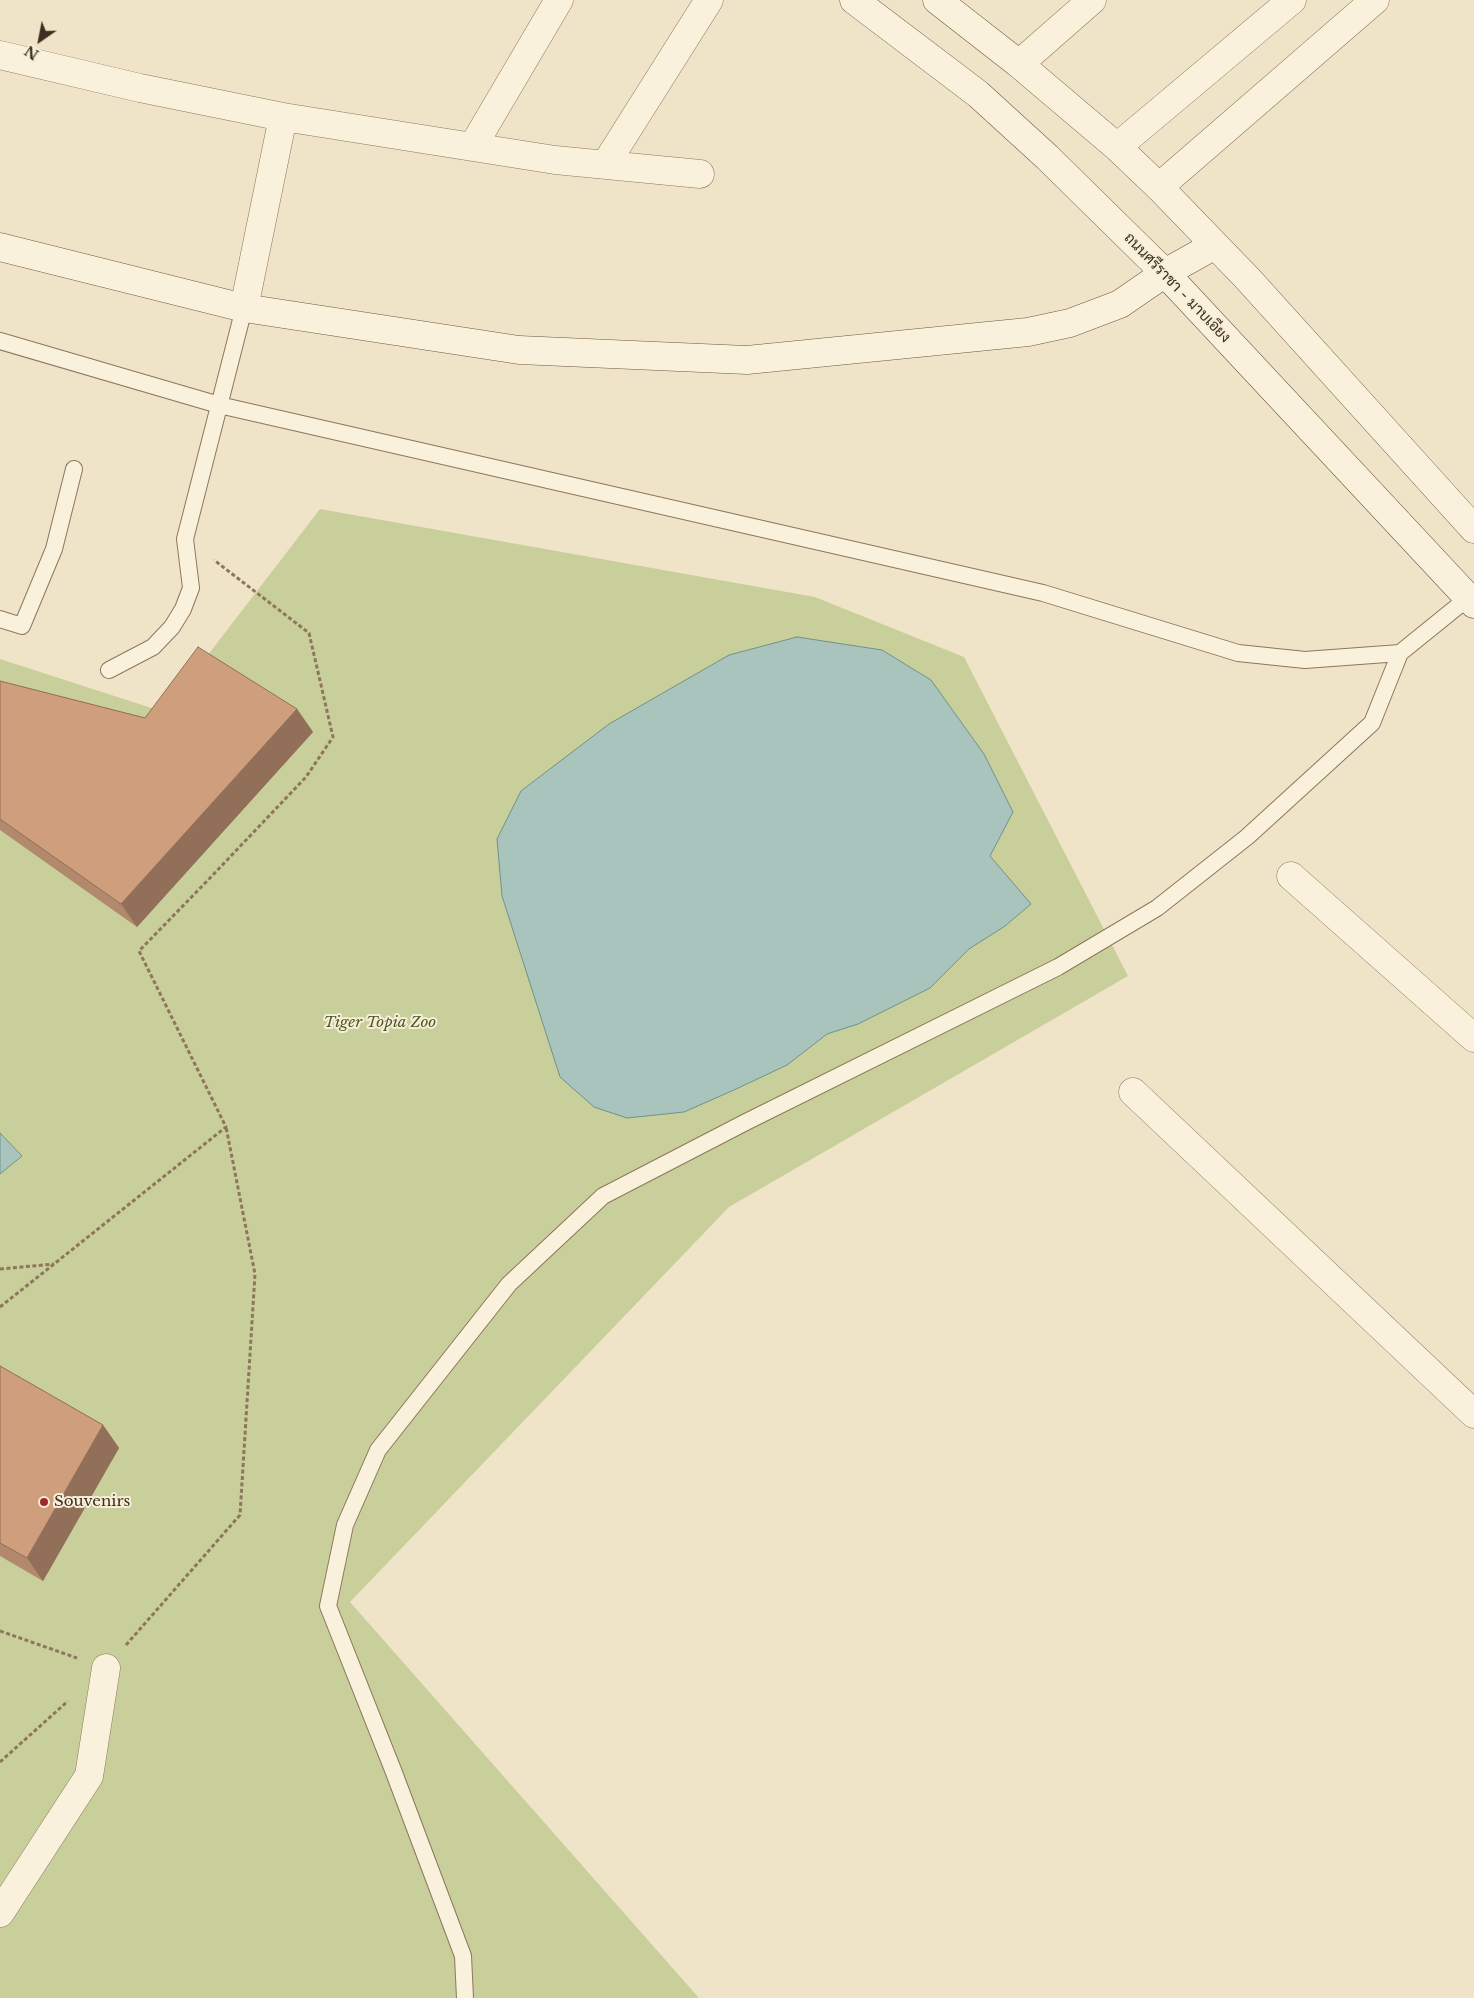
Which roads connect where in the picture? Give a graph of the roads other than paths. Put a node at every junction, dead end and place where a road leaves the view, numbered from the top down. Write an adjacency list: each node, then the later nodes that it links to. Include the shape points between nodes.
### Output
1 (559, 0): 11 (street)
2 (709, 0): 13 (street)
3 (854, 0): 18 (street, ถนนศรีราชา - มาบเอียง, via 978,94 1048,157)
4 (937, 0): 9 (street)
5 (1092, 0): 9 (street)
6 (1292, 0): 12 (street)
7 (1375, 0): 15 (street)
8 (0, 55): 10 (street)
9 (1018, 64): 12 (street)
10 (283, 117): 11 (street); 19 (street)
11 (473, 146): 13 (street)
12 (1117, 146): 15 (street)
13 (605, 165): 14 (street)
14 (700, 174)
15 (1160, 187): 16 (street)
16 (1215, 245): 18 (street); 23 (street)
17 (0, 247): 19 (street)
18 (1165, 273): 19 (street, via 1120,304 1070,323 1028,332 747,360 519,350); 24 (street, ถนนศรีราชา - มาบเอียง)
19 (244, 308): 21 (lane)
20 (0, 341): 21 (lane)
21 (219, 404): 26 (lane, via 1043,593 1238,654 1305,660); 27 (lane, via 185,539 191,588 183,609 172,627 153,647)
22 (74, 469): 25 (lane, via 54,549 22,626)
23 (1474, 529)
24 (1472, 598): 26 (lane)
25 (0, 619)
26 (1400, 653): 34 (lane, via 1372,723 1247,837 1157,908 1058,967 603,1196 509,1284 378,1450 345,1525 328,1606 463,1956)
27 (109, 670)
28 (1292, 876): 29 (street)
29 (1474, 1038)
30 (1133, 1092): 31 (street)
31 (1474, 1414)
32 (106, 1668): 33 (street, via 89,1776)
33 (0, 1914)
34 (465, 1998)

